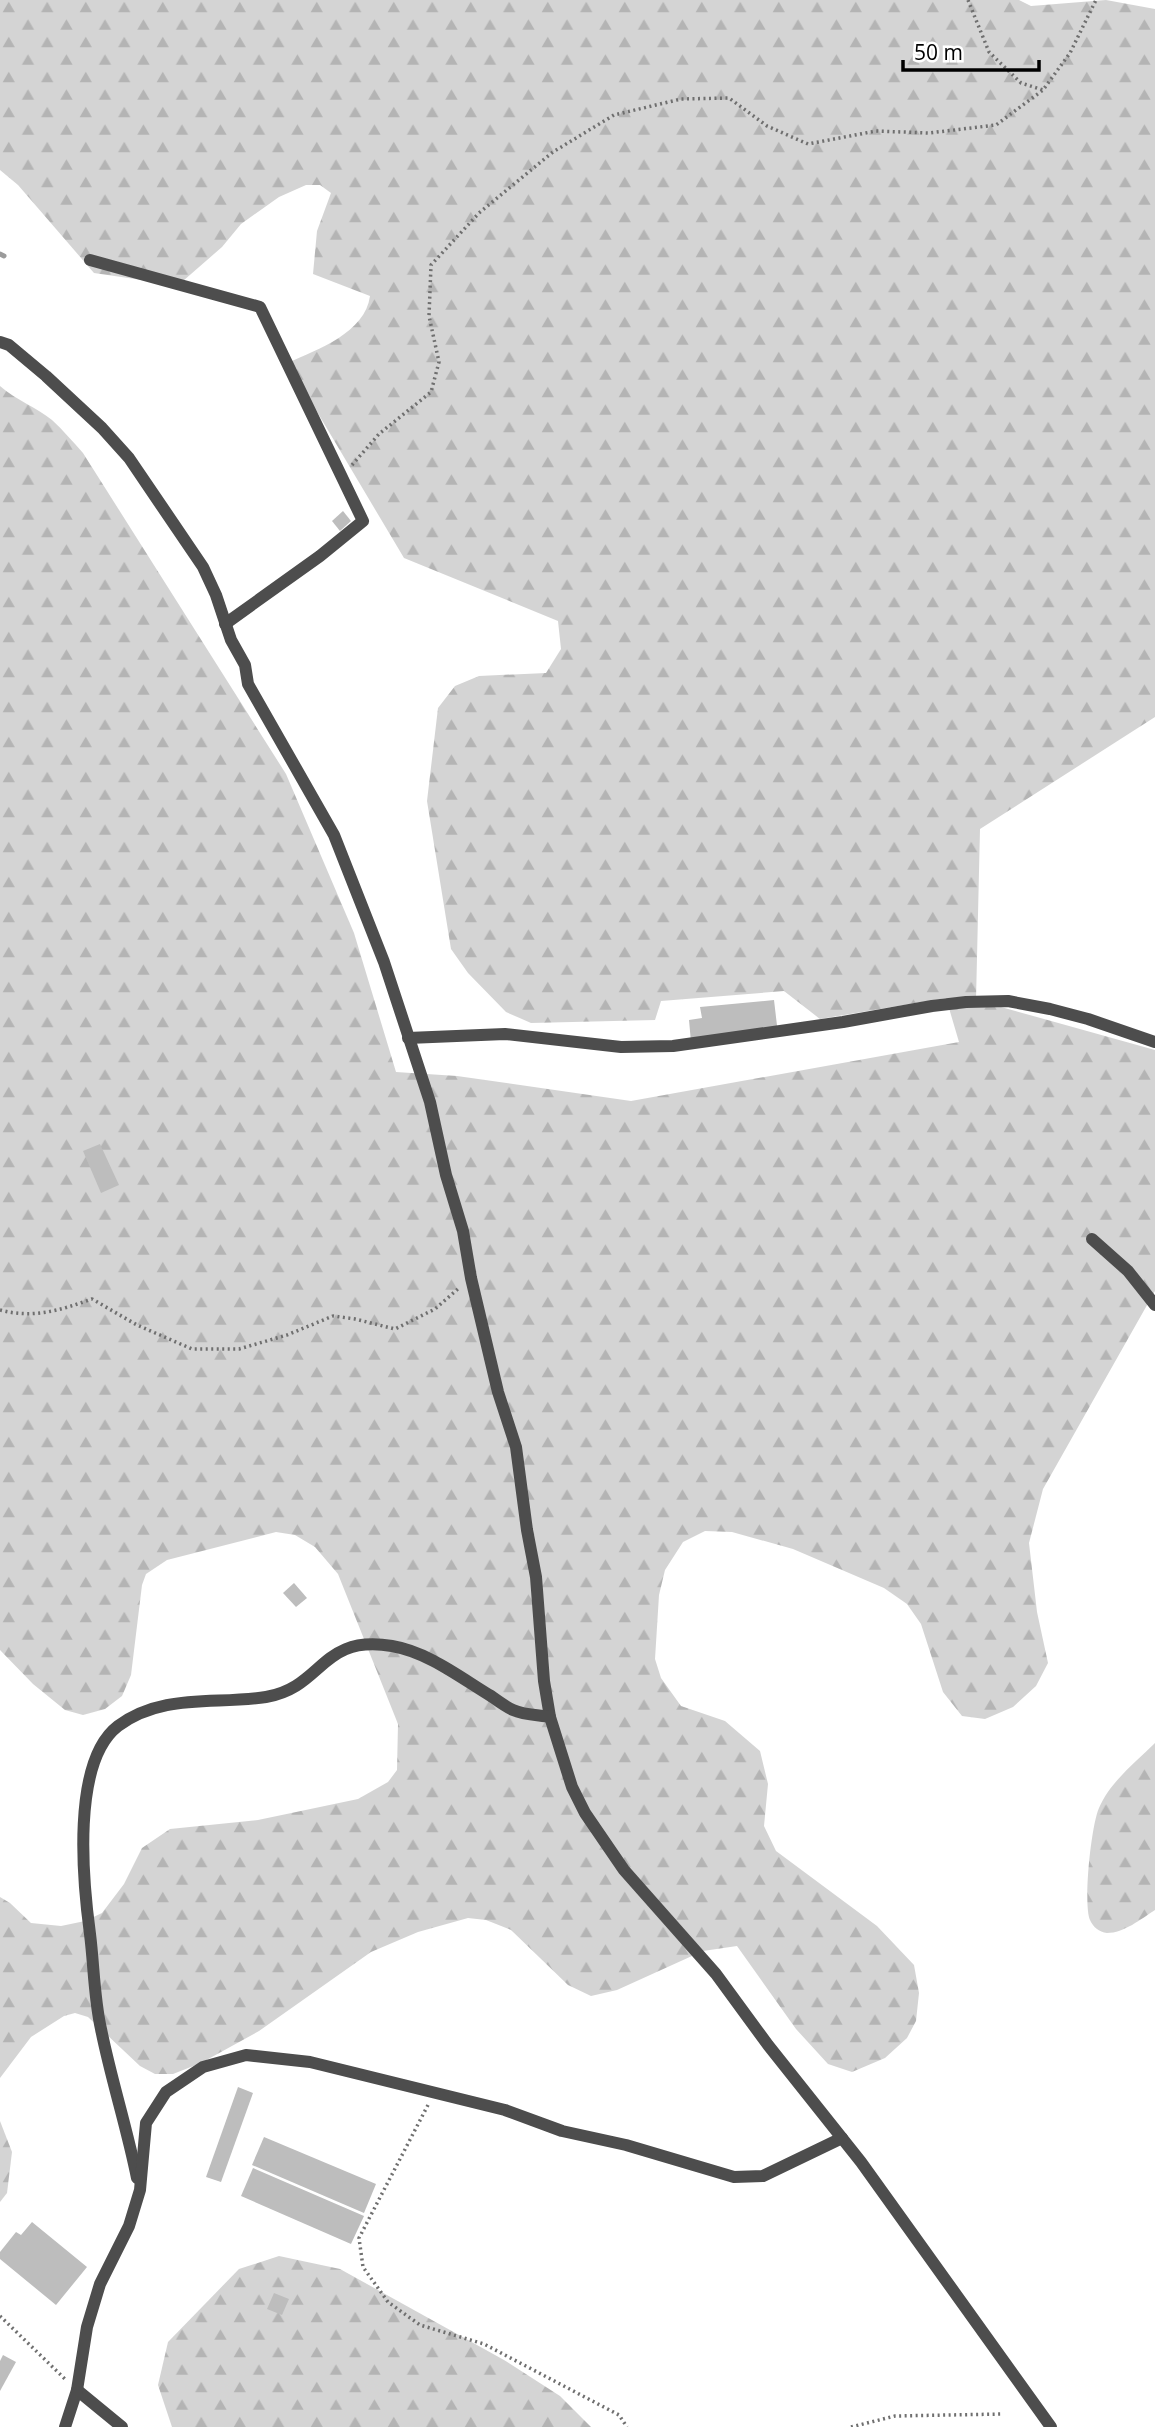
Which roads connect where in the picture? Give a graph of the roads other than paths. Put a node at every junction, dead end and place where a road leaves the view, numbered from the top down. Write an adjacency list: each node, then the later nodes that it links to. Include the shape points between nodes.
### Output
1 (90, 260): 3 (street, via 260,307 363,521)
2 (0, 342): 3 (street, via 46,376 129,458 203,567)
3 (225, 624): 4 (street, via 248,684 334,835)
4 (408, 1038): 5 (street, via 505,1034 621,1047 673,1046 955,1003 1008,1001 1088,1019); 8 (street, via 430,1102 498,1392 516,1447 536,1577)
5 (1155, 1042)
6 (1092, 1240): 7 (street, via 1128,1271)
7 (1155, 1305)
8 (550, 1717): 9 (street, via 572,1787 624,1870 716,1974); 10 (street, via 514,1710 420,1654 365,1643 331,1655 314,1673 278,1694 158,1706 142,1711 108,1735 92,1773 82,1861 101,2029)
9 (842, 2138): 10 (street, via 763,2176 734,2177 434,2092 298,2060 246,2055 203,2067 166,2092 146,2123); 14 (street)
10 (140, 2190): 11 (street, via 129,2226 100,2284)
11 (77, 2390): 12 (street); 13 (street)
12 (65, 2427)
13 (122, 2427)
14 (1051, 2427)

